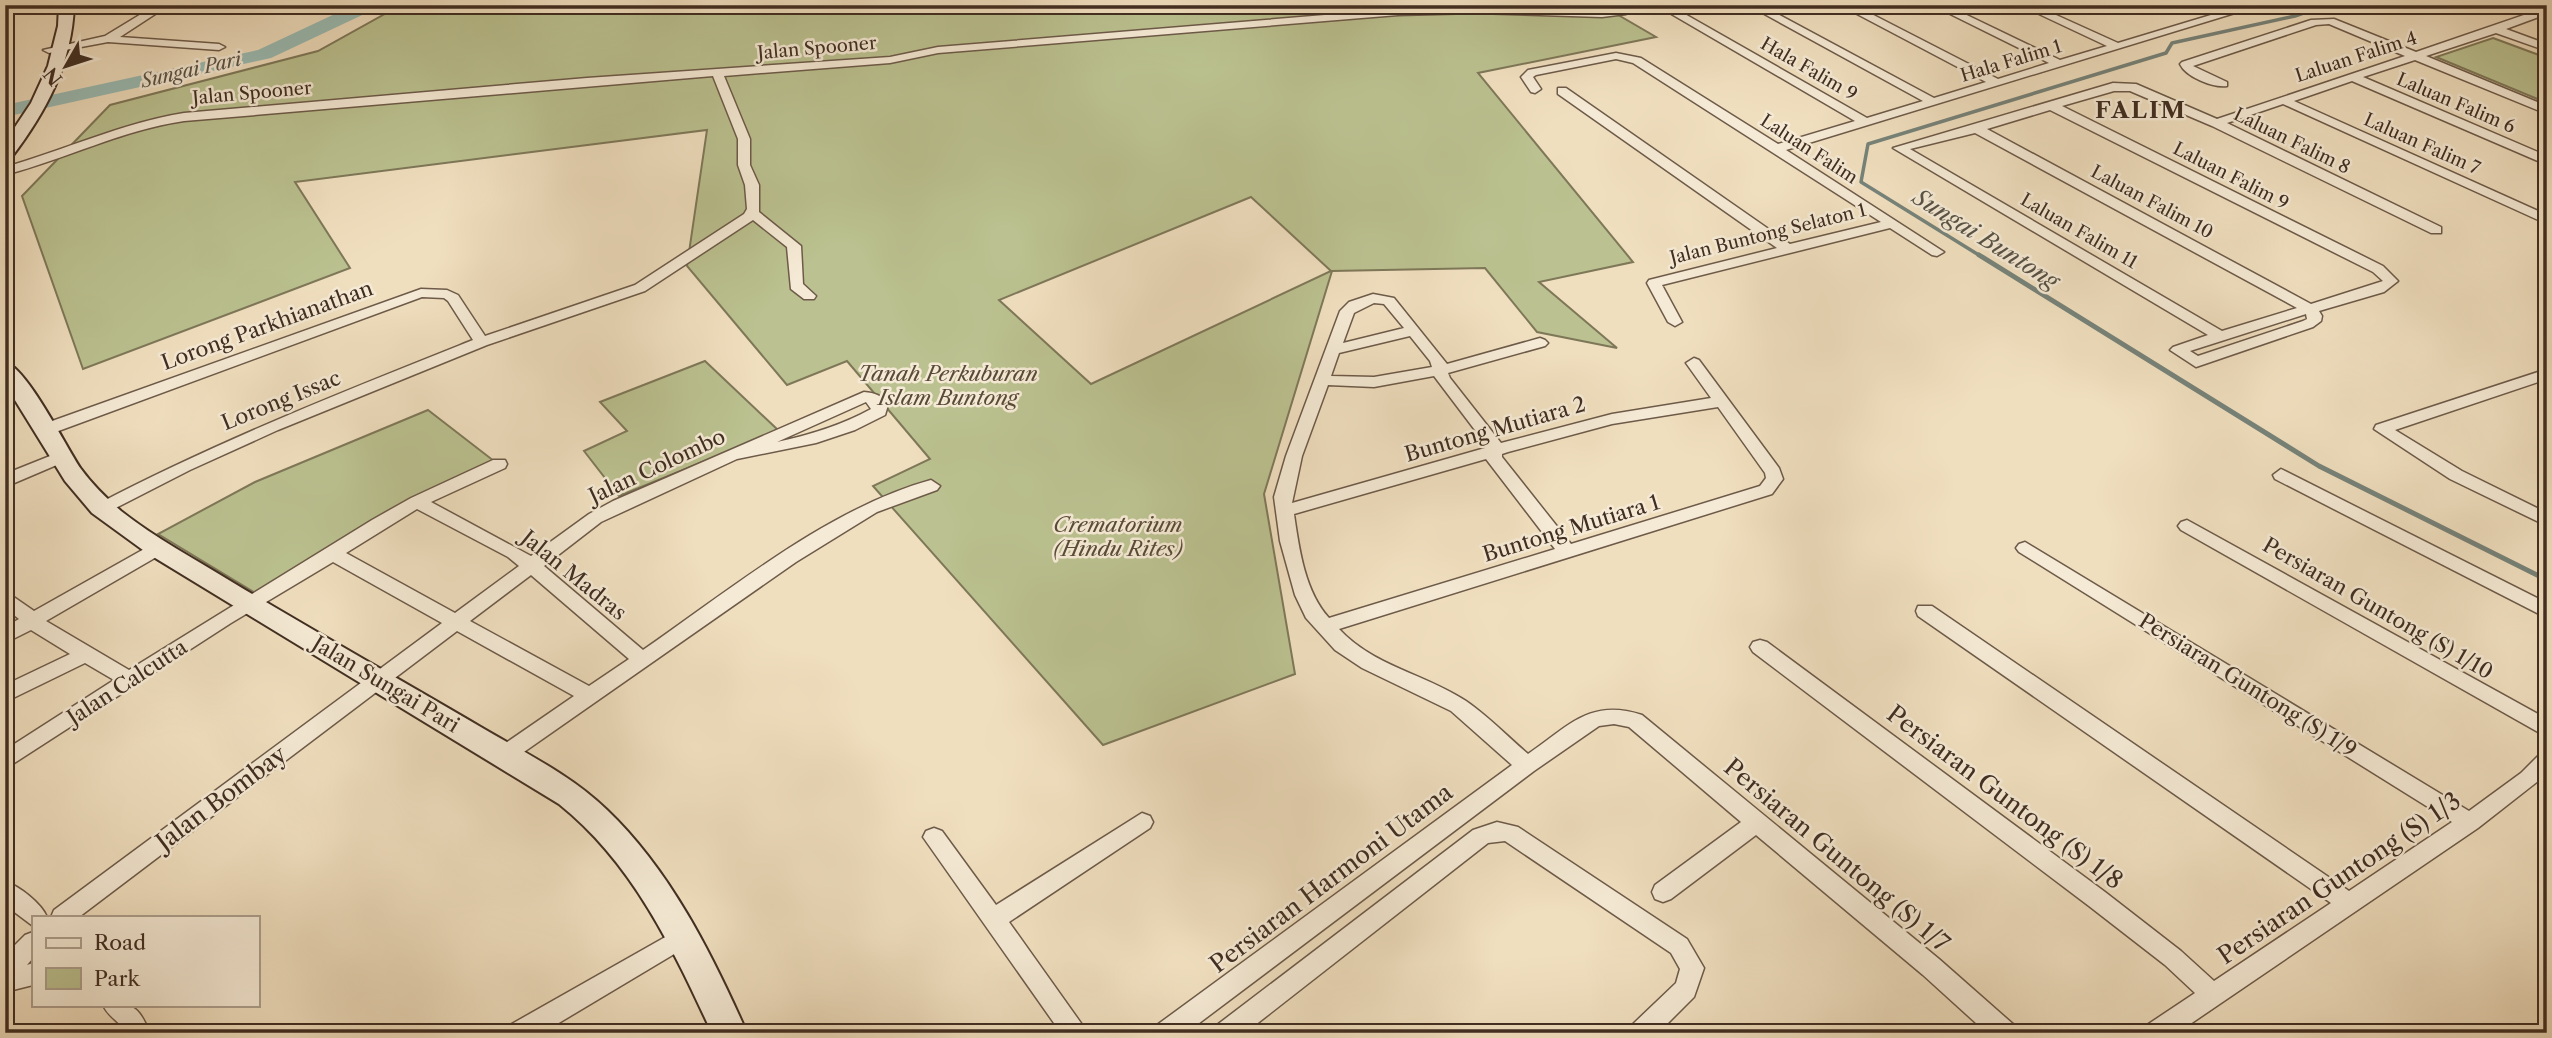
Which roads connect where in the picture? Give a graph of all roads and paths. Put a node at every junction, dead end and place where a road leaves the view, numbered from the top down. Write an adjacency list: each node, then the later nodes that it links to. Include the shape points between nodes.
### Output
1 (52, 5): 18 (main road)
2 (67, 5): 18 (main road)
3 (164, 5): 15 (street)
4 (208, 5): 12 (street)
5 (1638, 5): 22 (street, Jalan Spooner, via 1602,14 1398,12)
6 (1661, 5): 32 (street, Hala Falim 9)
7 (1753, 5): 29 (street)
8 (1845, 5): 24 (street)
9 (1937, 5): 21 (street)
10 (2025, 5): 17 (street)
11 (2256, 5): 17 (street, Hala Falim 1)
12 (280, 10)
13 (2547, 10): 14 (street, Laluan Falim 4)
14 (2496, 29): 19 (street); 20 (street, Laluan Falim 4)
15 (108, 39): 16 (street); 18 (street)
16 (219, 47)
17 (2118, 47): 21 (street, Hala Falim 1)
18 (56, 48): 35 (main road, via 44,83)
19 (2547, 48)
20 (2414, 56): 23 (street, Laluan Falim 4); 25 (street, via 2341,24 2321,21 2186,64 2189,70); 31 (street)
21 (2059, 64): 24 (street, Hala Falim 1)
22 (717, 73): 38 (street, Jalan Spooner, via 163,119); 39 (street, via 744,139 744,165 754,197)
23 (2352, 77): 28 (street, Laluan Falim 4); 37 (street, Laluan Falim 6)
24 (1997, 83): 29 (street, Hala Falim 1)
25 (2223, 84)
26 (1535, 89): 36 (street, Laluan Falim, via 1527,77 1532,72 1621,57 1637,61)
27 (1562, 91): 43 (street)
28 (2283, 100): 33 (street, Laluan Falim 4); 40 (street, Laluan Falim 7)
29 (1933, 102): 32 (street, Hala Falim 1)
30 (2052, 106): 33 (street, Laluan Falim 8, via 2113,87 2132,87); 34 (street); 46 (street, Laluan Falim 9, via 2378,268 2391,281)
31 (2547, 110)
32 (1866, 122): 36 (street, Hala Falim 1)
33 (2216, 123): 42 (street, Laluan Falim 8)
34 (1976, 128): 46 (street, Laluan Falim 10); 49 (street, Laluan Falim 11, via 1899,148)
35 (10, 142)
36 (1776, 149): 41 (street, Laluan Falim)
37 (2547, 161)
38 (5, 171)
39 (752, 213): 45 (street, via 794,246 796,286); 50 (street, Lorong Issac, via 640,288)
40 (2547, 220)
41 (1892, 223): 43 (street, Jalan Buntong Selaton 1); 44 (street, Laluan Falim)
42 (2436, 230)
43 (1789, 250): 47 (street, Jalan Buntong Selaton 1, via 1654,283)
44 (1937, 252)
45 (809, 296)
46 (2310, 309): 49 (street); 49 (street, via 2315,316 2308,324 2196,362 2178,350)
47 (1675, 322)
48 (1414, 330): 52 (street); 52 (street, via 1389,301 1373,298 1347,311); 55 (street)
49 (2221, 337)
50 (482, 342): 60 (street, Lorong Parkhianathan, via 453,298 421,293); 68 (street, Lorong Issac, via 231,443)
51 (1540, 343): 55 (street)
52 (1332, 350): 57 (street)
53 (1694, 363): 59 (street)
54 (5, 369): 60 (main road, Jalan Sungai Pari)
55 (1440, 369): 57 (street, via 1353,385); 61 (street, via 1442,379 1492,442)
56 (2547, 374): 70 (street, via 2382,429 2456,475)
57 (1322, 380): 69 (street, via 1285,481)
58 (870, 396): 76 (street, Jalan Colombo, via 618,505)
59 (1722, 402): 61 (street, Buntong Mutiara 2, via 1632,413); 74 (street, Buntong Mutiara 1, via 1773,471 1775,480 1766,490)
60 (47, 429): 62 (main road, Jalan Sungai Pari)
61 (1494, 452): 69 (street, Buntong Mutiara 2); 74 (street, via 1500,468)
62 (60, 457): 65 (street); 68 (main road, Jalan Sungai Pari)
63 (499, 464): 67 (street, Jalan Calcutta)
64 (2281, 475): 80 (street)
65 (5, 481)
66 (931, 486): 87 (street, via 871,508)
67 (417, 502): 75 (street, Jalan Calcutta); 76 (street, Jalan Madras)
68 (102, 509): 72 (main road, Jalan Sungai Pari)
69 (1283, 511): 83 (street, via 1304,595)
70 (2544, 515)
71 (2187, 526): 93 (street, Persiaran Guntong (S) 1/10)
72 (159, 548): 78 (main road, Jalan Sungai Pari); 81 (street)
73 (2025, 548): 100 (street, Persiaran Guntong (S) 1/9)
74 (1568, 553): 83 (street, Buntong Mutiara 1)
75 (333, 554): 78 (street, Jalan Calcutta); 82 (street)
76 (532, 566): 82 (street, Jalan Colombo); 87 (street, Jalan Madras)
77 (5, 598): 81 (street)
78 (249, 604): 88 (street, Jalan Calcutta); 89 (main road, Jalan Sungai Pari)
79 (1925, 611): 104 (street)
80 (2547, 611)
81 (32, 622): 84 (street); 86 (street)
82 (459, 622): 89 (street, Jalan Colombo); 91 (street)
83 (1324, 627): 97 (street, via 1369,663 1458,706)
84 (5, 636)
85 (1760, 647): 113 (street, Persiaran Guntong (S) 1/8, via 2097,899)
86 (84, 655): 88 (street); 90 (street)
87 (641, 660): 91 (street)
88 (130, 680): 96 (street, Jalan Calcutta)
89 (379, 680): 94 (main road, Jalan Sungai Pari); 106 (street, Jalan Bombay)
90 (5, 694)
91 (589, 695): 94 (street)
92 (1634, 721): 97 (street, Persiaran Harmoni Utama, via 1614,716 1594,719); 99 (street, Persiaran Guntong (S) 1/7)
93 (2547, 729)
94 (504, 755): 108 (main road, Jalan Sungai Pari, via 549,779 597,819 655,889)
95 (2547, 760): 100 (street, Persiaran Guntong (S) 1/3)
96 (5, 761)
97 (1527, 765): 119 (street, Persiaran Harmoni Utama)
98 (1142, 822): 107 (street)
99 (1757, 822): 103 (street); 122 (street, Persiaran Guntong (S) 1/7)
100 (2470, 822): 104 (street, Persiaran Guntong (S) 1/3)
101 (934, 837): 107 (street)
102 (5, 891): 105 (street)
103 (1663, 892)
104 (2349, 903): 113 (street, Persiaran Guntong (S) 1/3)
105 (36, 916)
106 (63, 916)
107 (994, 919): 118 (street)
108 (683, 936): 116 (street); 117 (main road, Jalan Sungai Pari)
109 (32, 943): 110 (street)
110 (5, 972)
111 (32, 974): 112 (street)
112 (5, 981)
113 (2213, 995): 123 (street, Persiaran Guntong (S) 1/3)
114 (116, 1006): 115 (street, via 131,1018)
115 (138, 1033)
116 (519, 1033)
117 (730, 1033)
118 (1076, 1033)
119 (1166, 1033)
120 (1226, 1033): 121 (street, via 1481,836 1497,831 1510,833 1679,946 1692,968 1686,989)
121 (1641, 1033)
122 (2004, 1033)
123 (2157, 1033)

